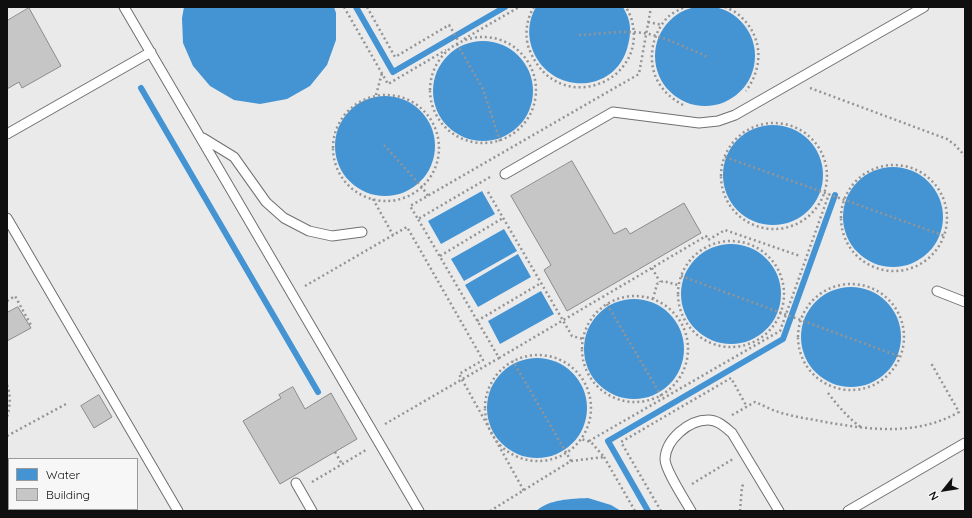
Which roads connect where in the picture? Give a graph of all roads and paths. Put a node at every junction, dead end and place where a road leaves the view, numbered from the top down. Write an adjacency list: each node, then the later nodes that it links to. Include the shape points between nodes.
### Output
1 (124, 7): 18 (lane)
2 (344, 7): 22 (path)
3 (367, 7): 17 (path, via 395,57 449,25)
4 (519, 7): 17 (path)
5 (534, 7): 20 (path, via 527,27 528,46)
6 (626, 7): 13 (path, via 632,21)
7 (651, 7): 11 (path)
8 (684, 7): 12 (path, via 669,16)
9 (725, 7): 24 (path, via 738,14 750,27 757,43 759,60 755,76)
10 (924, 7): 23 (lane)
11 (648, 22): 12 (path); 14 (path)
12 (662, 25): 16 (path)
13 (633, 32): 14 (path); 15 (path); 20 (path, via 630,54 622,68 609,80 594,86 577,88 560,84 546,76)
14 (646, 34): 16 (path); 39 (path, via 639,74)
15 (579, 36)
16 (656, 36): 19 (path); 26 (path, via 652,49 653,68 660,85 671,98)
17 (458, 43): 21 (path, via 481,37 499,39 516,48); 22 (path, via 388,84); 27 (path, via 447,51 436,65 430,83 431,102); 31 (path, via 483,89)
18 (151, 52): 29 (lane); 30 (lane)
19 (708, 57)
20 (534, 60): 21 (path)
21 (529, 63): 31 (path, via 535,77 537,94 533,110 525,125 512,136)
22 (382, 73): 25 (path)
23 (792, 82): 33 (path, via 947,139); 35 (lane, via 735,115 718,121 699,124 612,112)
24 (742, 94)
25 (376, 95): 28 (path, via 402,96 418,105); 40 (path, via 365,98 349,108 338,122 332,140 333,159 340,176 351,189)
26 (685, 106)
27 (437, 118): 28 (path); 31 (path, via 449,132 463,140 480,144)
28 (432, 120): 36 (path, via 438,134 439,151 436,167)
29 (7, 134)
30 (201, 137): 44 (lane, via 234,157 266,202 284,218 309,231 332,236); 55 (lane)
31 (500, 141)
32 (384, 145): 36 (path)
33 (965, 156)
34 (725, 157): 34 (path, via 721,168 722,187 729,204 740,217 754,226 771,230 788,228 803,221 816,210 824,196 828,179 826,162 819,147 807,133 790,124 772,122 754,126 738,136); 38 (path, bridge)
35 (505, 174): 43 (path, via 490,177)
36 (422, 187): 39 (path); 40 (path, via 399,200)
37 (488, 192): 42 (path)
38 (829, 194): 46 (path, bridge); 61 (path)
39 (428, 196): 43 (path, via 410,206)
40 (373, 199): 45 (path)
41 (7, 218): 100 (lane)
42 (503, 218): 47 (path); 52 (path)
43 (418, 219): 47 (path)
44 (362, 232)
45 (393, 235): 55 (path); 74 (path, via 407,227 483,360 459,374)
46 (944, 236): 46 (path, via 948,221 946,204 939,189 927,175 910,167 892,164 874,168 858,178 847,193 841,211 842,229 849,247 860,259 874,268 891,272 908,270 923,264 936,252)
47 (440, 256): 64 (path)
48 (800, 256): 49 (path, via 725,230 708,240 706,236)
49 (652, 268): 51 (path); 63 (path)
50 (681, 276): 53 (path); 60 (path, bridge); 60 (path, via 683,269 695,254 710,244 728,240 747,243 763,251 776,265 783,280 784,297)
51 (660, 282): 53 (path); 56 (path, via 657,284)
52 (541, 283): 63 (path); 64 (path)
53 (678, 285): 65 (path, via 678,305)
54 (937, 291): 58 (lane)
55 (292, 294): 83 (lane)
56 (653, 299): 59 (path, via 632,296 614,299); 66 (path, via 667,307)
57 (7, 301): 67 (path, via 15,296)
58 (965, 302)
59 (607, 304): 68 (path, via 598,310 587,324); 78 (path, bridge)
60 (781, 312): 61 (path, bridge); 65 (path, via 772,328 760,340 744,346 727,348 711,344 696,335)
61 (786, 314): 62 (path, bridge); 78 (path, via 780,331)
62 (801, 319): 69 (path, bridge); 69 (path, via 798,348 806,365 817,378 831,387 848,391 865,389 880,382 893,371); 69 (path, via 803,312 815,297 830,287 848,283 867,286 883,294 896,308 903,323)
63 (562, 320): 68 (path, via 572,336); 70 (path)
64 (477, 321): 70 (path)
65 (685, 321): 66 (path)
66 (681, 323): 78 (path, via 687,336 685,369 676,384)
67 (32, 326)
68 (583, 339): 73 (path, via 582,361)
69 (901, 357)
70 (499, 358): 74 (path)
71 (513, 361): 75 (path, via 535,354 554,357 570,365); 84 (path, via 501,368 490,383 484,401 485,419); 92 (path)
72 (931, 363): 82 (path, via 960,412 914,427 886,430)
73 (589, 376): 75 (path); 78 (path, via 600,391 615,399 631,403)
74 (462, 379): 83 (path); 84 (path)
75 (583, 379): 86 (path, via 590,394 591,411 588,428)
76 (7, 385): 80 (path)
77 (828, 393): 82 (path)
78 (662, 397): 87 (path)
79 (66, 404): 85 (path)
80 (7, 417)
81 (721, 424): 82 (path, via 729,416 755,402 787,415); 91 (lane, via 732,433); 99 (lane, via 708,420 694,424 675,436 665,460 670,475)
82 (862, 428)
83 (372, 432): 88 (lane)
84 (493, 435): 92 (path, via 503,449 518,458 534,462 551,460); 98 (path)
85 (7, 436)
86 (581, 439): 87 (path); 92 (path)
87 (589, 441): 93 (path)
88 (379, 443): 95 (path); 102 (lane)
89 (965, 444): 108 (lane)
90 (335, 452): 95 (path)
91 (744, 452): 96 (lane); 99 (path)
92 (566, 453): 94 (path)
93 (604, 457): 94 (path); 104 (path)
94 (571, 462): 98 (path)
95 (342, 464): 97 (path)
96 (759, 476): 106 (path, via 742,486); 107 (lane)
97 (298, 486): 101 (lane)
98 (524, 491): 103 (path)
99 (680, 491): 105 (lane)
100 (178, 511)
101 (312, 511)
102 (419, 511)
103 (490, 511)
104 (636, 511)
105 (691, 511)
106 (740, 511)
107 (778, 511)
108 (848, 511)

